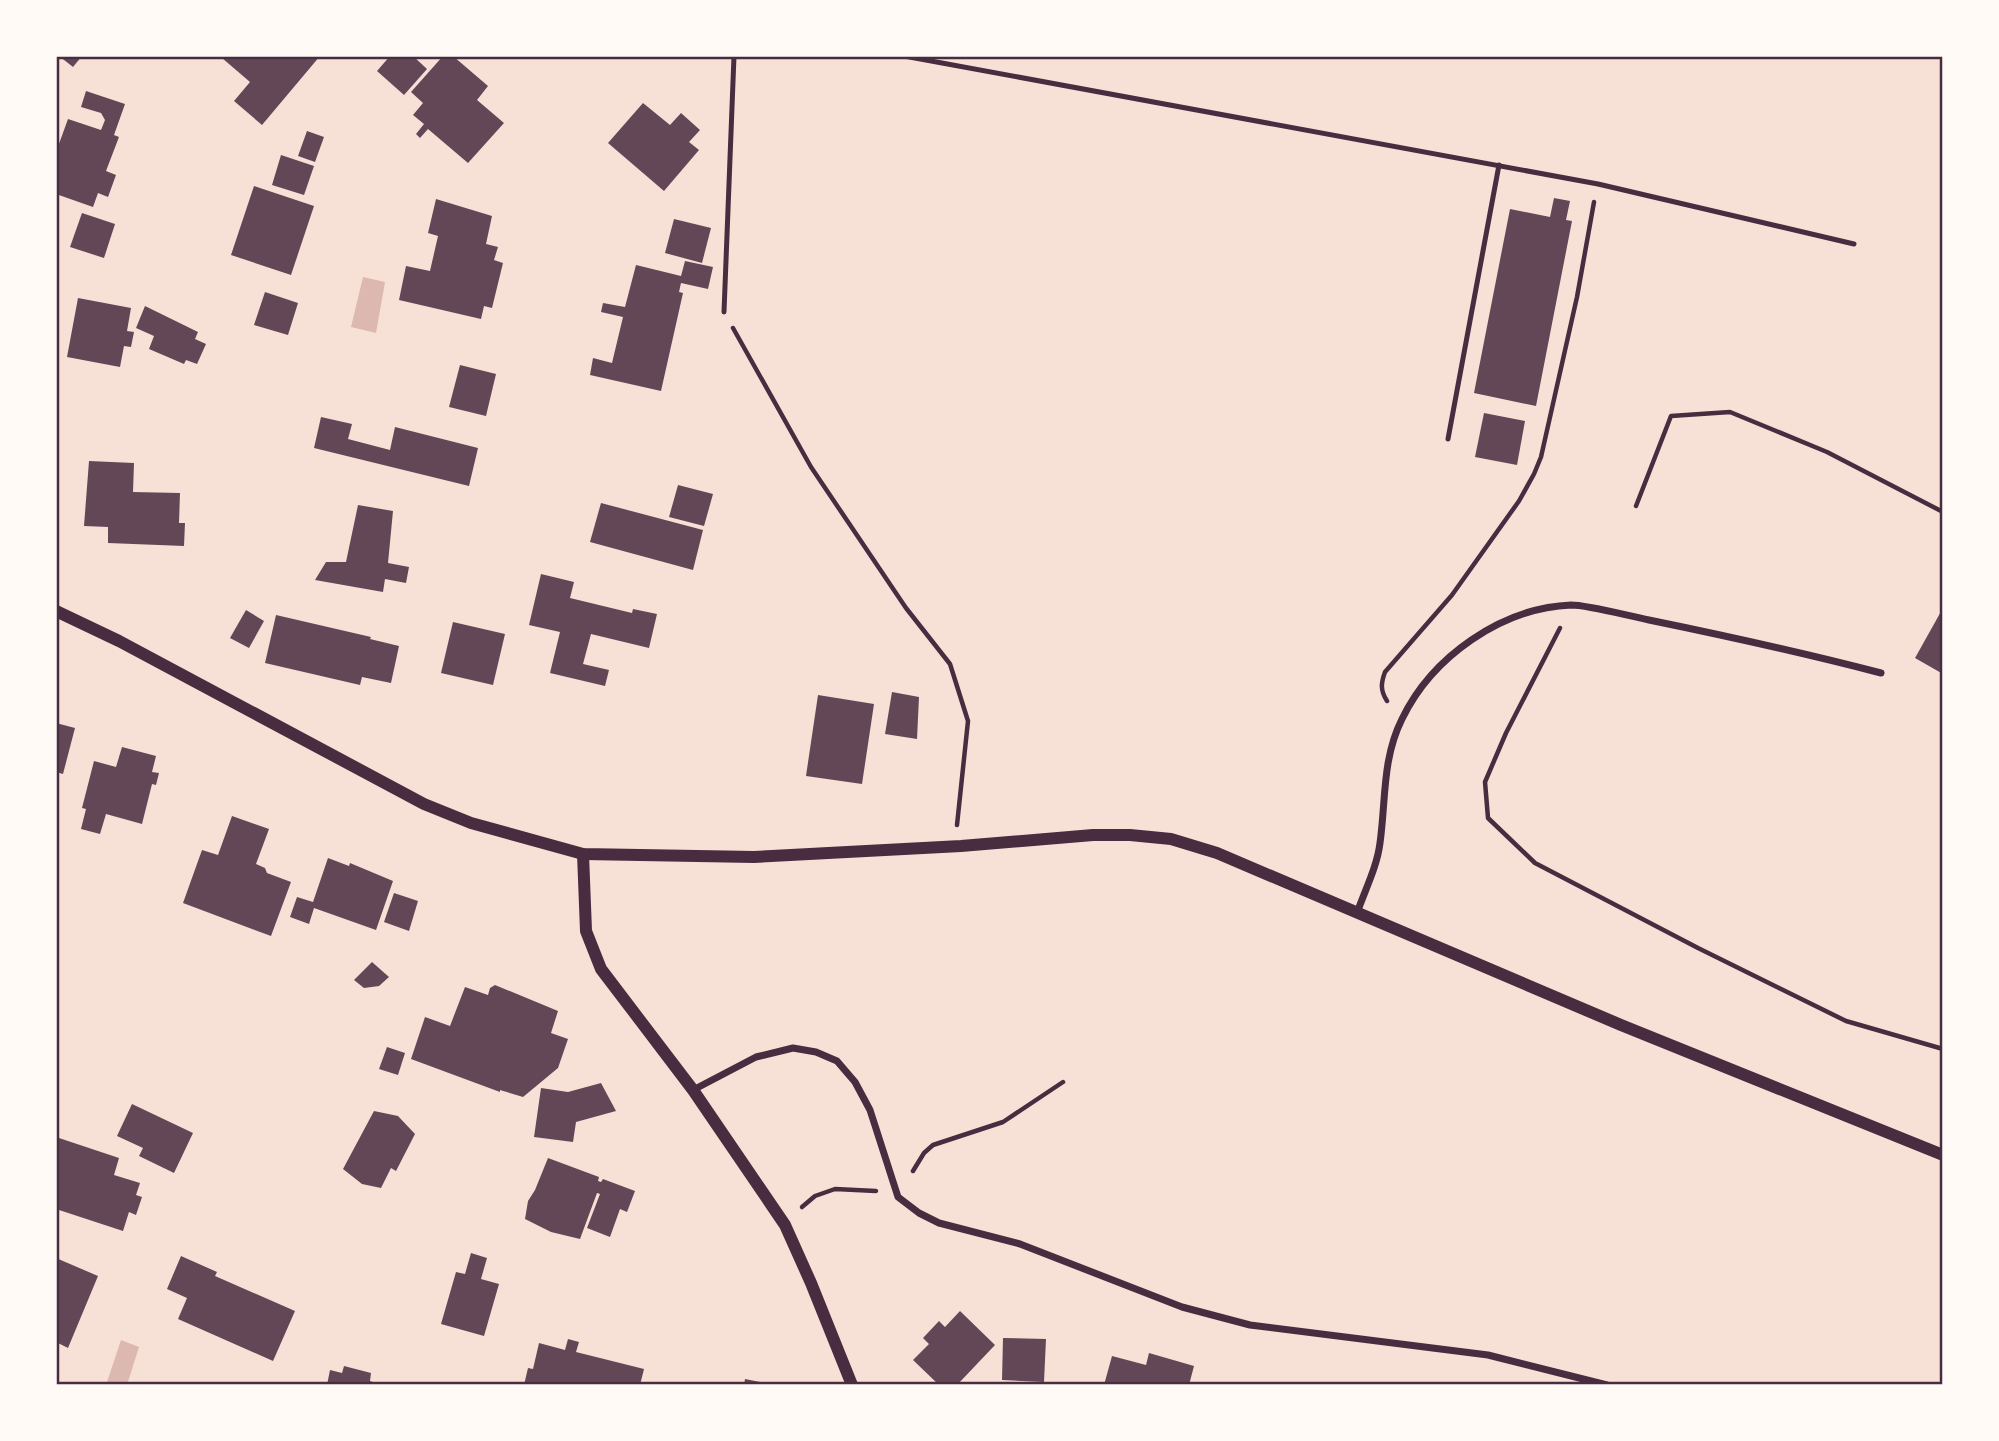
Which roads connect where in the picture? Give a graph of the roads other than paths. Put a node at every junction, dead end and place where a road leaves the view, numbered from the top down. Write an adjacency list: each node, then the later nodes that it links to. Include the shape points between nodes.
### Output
1 (734, 56): 5 (lane)
2 (904, 56): 3 (lane)
3 (1499, 165): 4 (lane); 6 (lane)
4 (1854, 244)
5 (724, 312)
6 (1448, 439)
7 (56, 611): 9 (street, via 424,804 471,823)
8 (1881, 673): 10 (street, via 1776,646 1572,605 1527,614 1480,634 1438,668 1403,717 1389,750 1377,863)
9 (583, 854): 10 (street, via 754,857 1130,835 1171,839 1217,853); 11 (street, via 586,931 601,969)
10 (1356, 914): 12 (street)
11 (694, 1090): 13 (street, via 785,1225); 14 (street, via 756,1057 793,1048 816,1052 836,1061 855,1082 870,1110 898,1197 939,1223 1020,1244 1182,1307 1250,1325 1488,1355)
12 (1943, 1155)
13 (852, 1385)
14 (1607, 1385)

